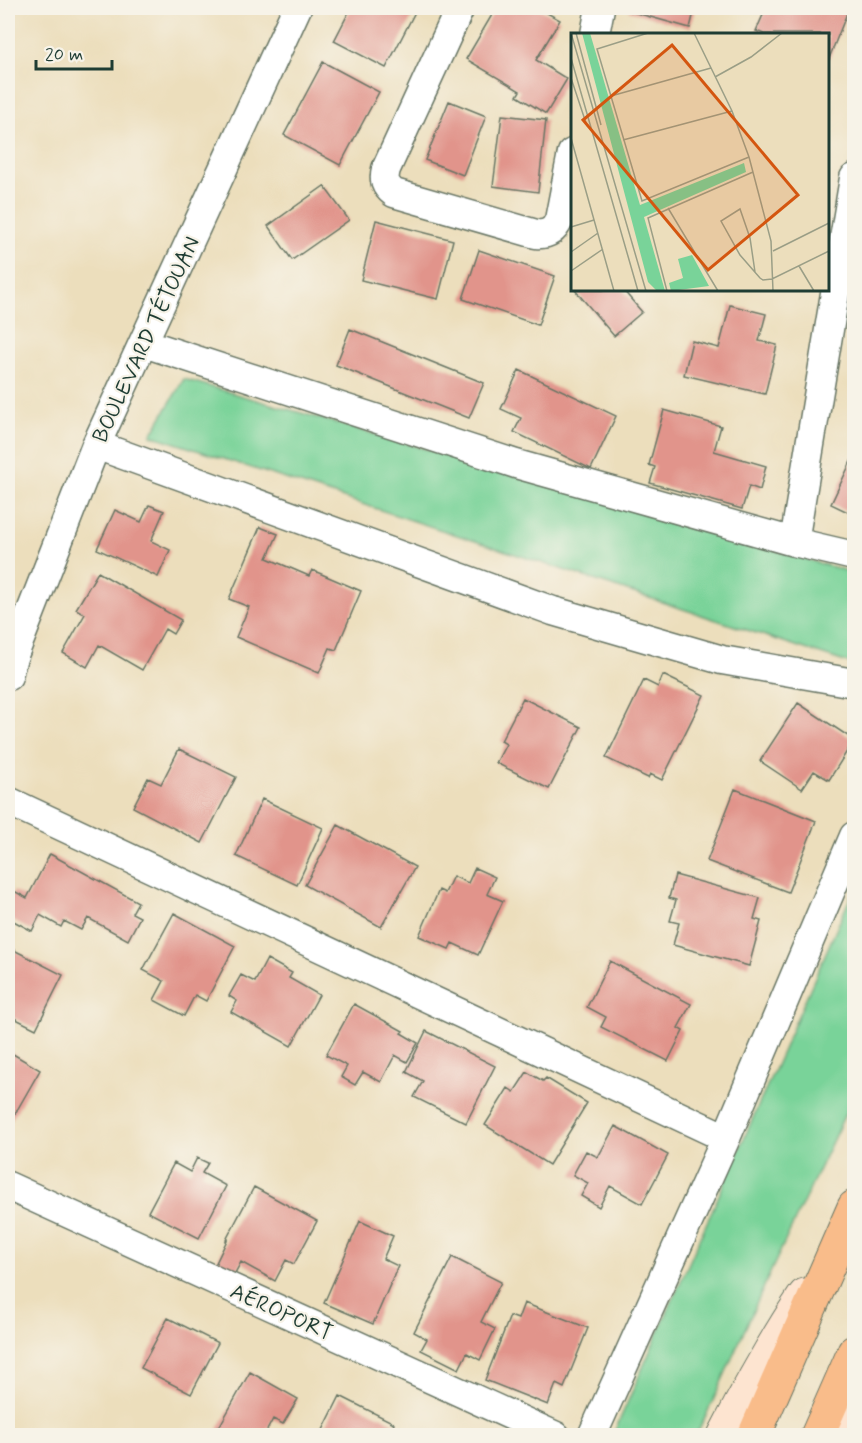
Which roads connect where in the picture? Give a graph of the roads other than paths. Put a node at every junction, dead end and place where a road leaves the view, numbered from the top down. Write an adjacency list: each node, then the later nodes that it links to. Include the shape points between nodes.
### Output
1 (297, 8): 7 (street, BOULEVARD TÉTOUAN)
2 (460, 8): 5 (street, via 386,169 388,188 394,193 547,234 559,220)
3 (600, 8): 4 (street)
4 (595, 33)
5 (571, 163)
6 (855, 178): 9 (street)
7 (144, 343): 8 (street, BOULEVARD TÉTOUAN); 9 (street, via 516,464)
8 (96, 445): 11 (street, BOULEVARD TÉTOUAN); 12 (street, via 552,611 722,660)
9 (794, 542): 10 (street)
10 (855, 556)
11 (8, 675)
12 (855, 683)
13 (8, 801): 15 (street)
14 (855, 836): 15 (street)
15 (726, 1138): 22 (street)
16 (8, 1186): 21 (street, AÉROPORT)
17 (855, 1207): 18 (highway)
18 (833, 1254): 23 (main road, via 750,1384); 24 (highway)
19 (855, 1352): 25 (highway)
20 (855, 1415): 26 (main road)
21 (556, 1436)
22 (592, 1436)
23 (724, 1436)
24 (754, 1436)
25 (818, 1436)
26 (847, 1436)

